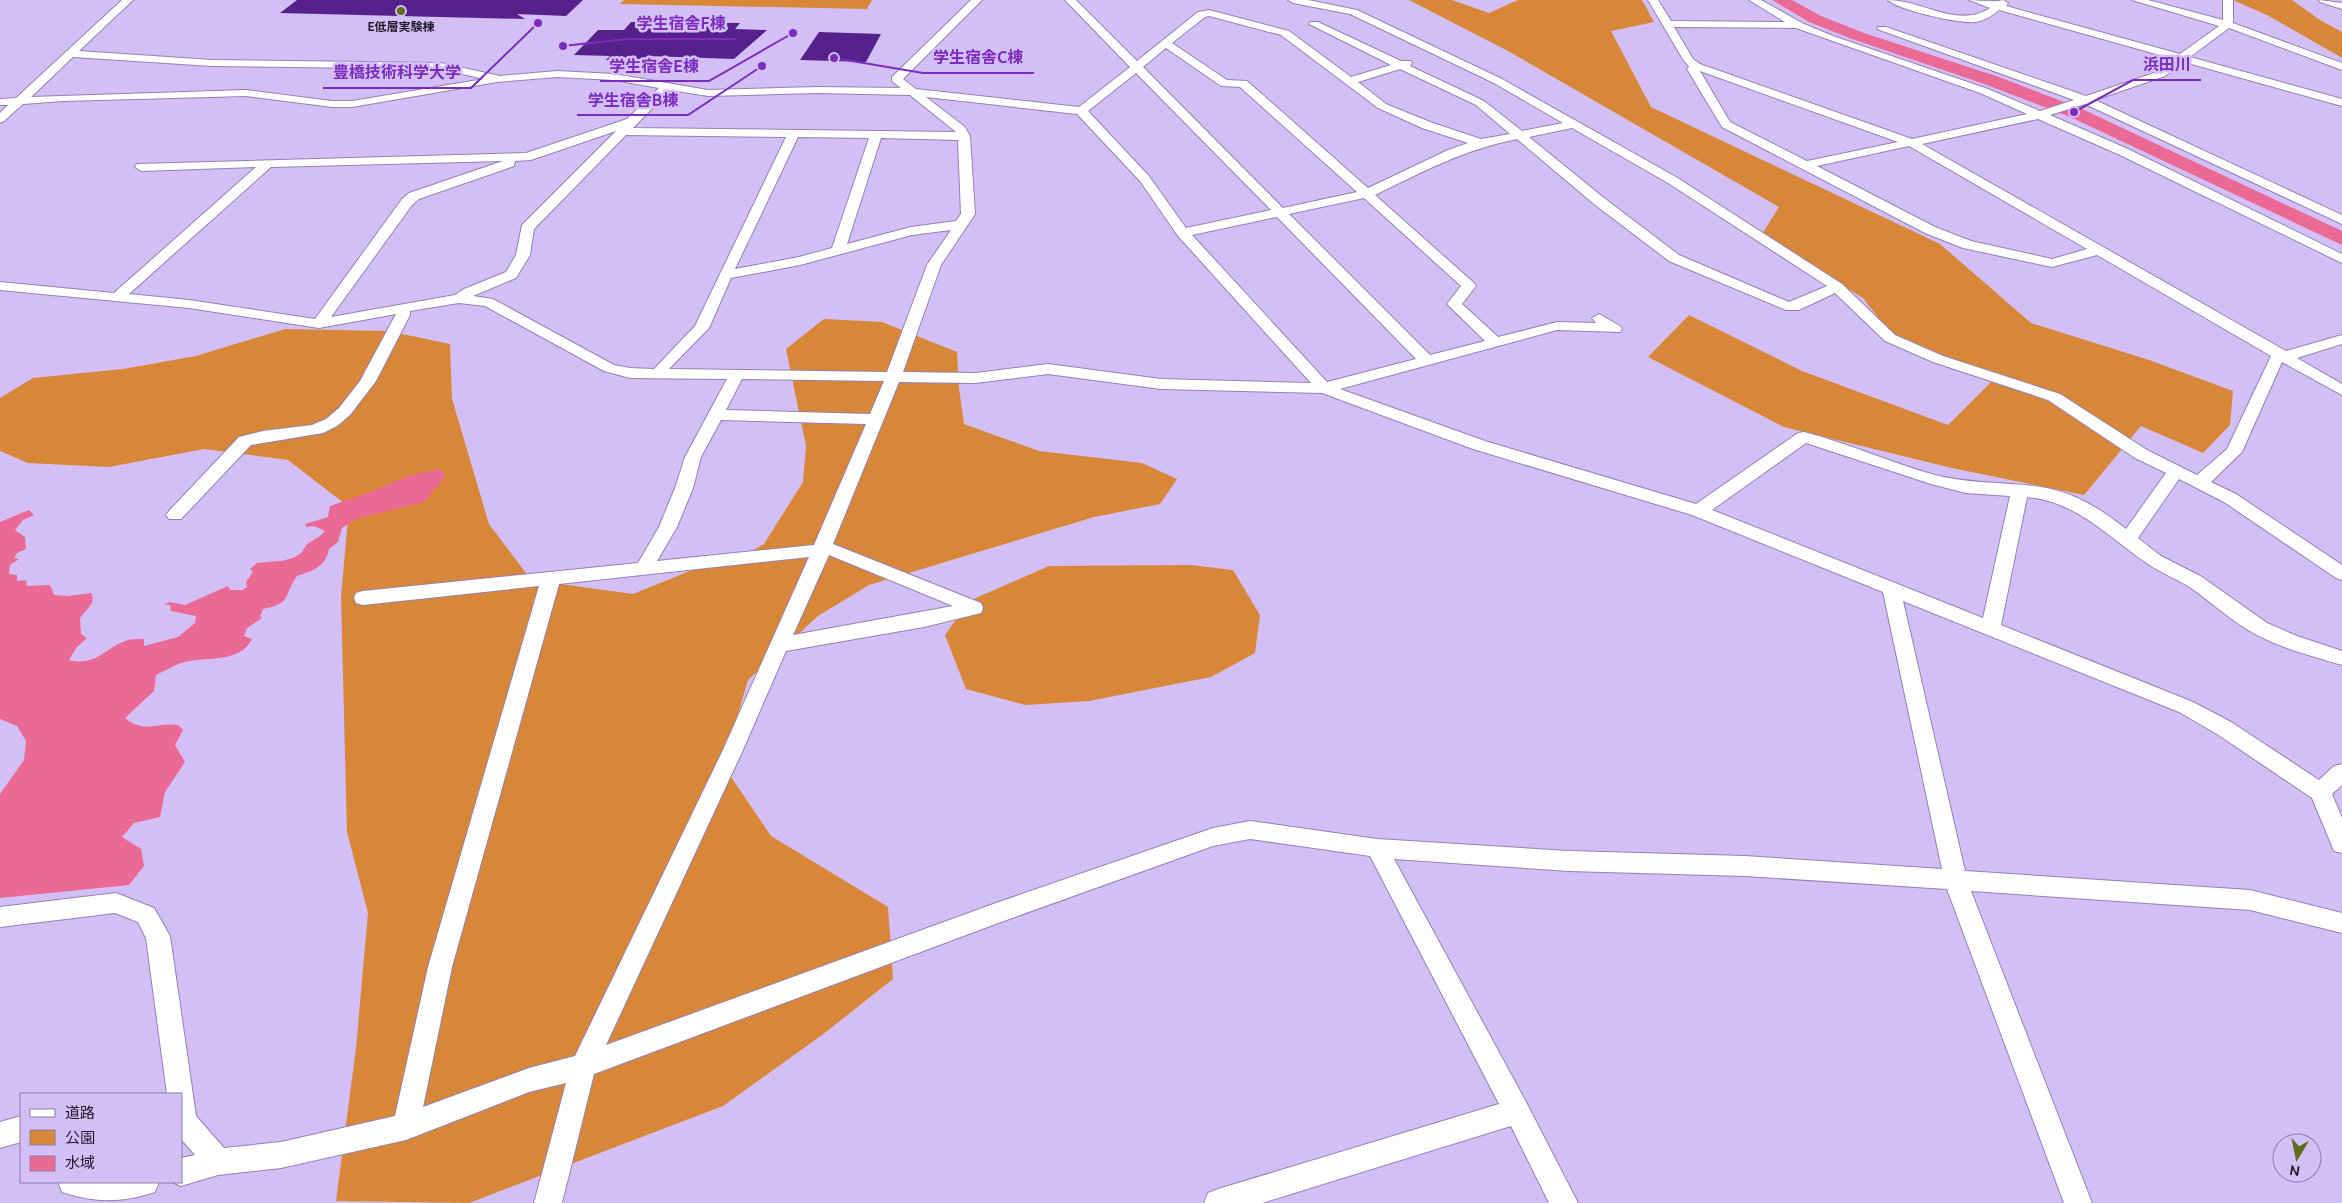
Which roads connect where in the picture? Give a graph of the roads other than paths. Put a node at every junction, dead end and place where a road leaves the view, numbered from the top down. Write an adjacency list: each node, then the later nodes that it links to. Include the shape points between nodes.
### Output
1 (128, 0): 24 (street)
2 (977, 0): 33 (street, via 896,79)
3 (1070, 0): 28 (street)
4 (1293, 0): 15 (street)
5 (1653, 0): 16 (street)
6 (1754, 0): 19 (street)
7 (1893, 0): 13 (street, via 1967,19 1976,19)
8 (1974, 0): 13 (street)
9 (2008, 0): 13 (street)
10 (2136, 0): 17 (street)
11 (2228, 0): 17 (street)
12 (2327, 0): 14 (street)
13 (1997, 6): 25 (street)
14 (2342, 6)
15 (1352, 12): 18 (street); 23 (street)
16 (1667, 24): 19 (street); 27 (street, via 1689,61)
17 (2228, 24): 25 (street); 29 (street)
18 (1306, 26): 21 (street); 26 (street)
19 (1800, 26): 39 (street)
20 (1882, 29): 35 (street)
21 (1285, 33): 22 (street, via 1209,13 1202,14); 31 (street)
22 (1167, 44): 28 (street); 53 (street, via 1225,84 1243,82)
23 (1436, 52): 26 (street); 41 (street, via 1498,81)
24 (70, 54): 30 (street, via 212,63 441,66); 34 (street)
25 (2183, 58): 35 (street, via 2161,74); 37 (street)
26 (1401, 65): 31 (street); 46 (street, via 1480,103)
27 (1696, 66): 47 (street); 51 (street, via 1693,69 1726,124)
28 (1138, 67): 38 (street); 54 (street)
29 (2342, 67)
30 (500, 79): 32 (street, via 556,74 614,77); 34 (street, via 352,104 246,93)
31 (1348, 82): 48 (street, via 1382,106)
32 (667, 87): 33 (street, via 729,94 817,90); 42 (street)
33 (912, 92): 38 (street); 45 (street, via 961,130)
34 (21, 100): 36 (street); 40 (street)
35 (2082, 100): 39 (street); 55 (street)
36 (0, 102)
37 (2342, 103)
38 (1081, 111): 57 (street, via 1144,178)
39 (2041, 114): 47 (street); 60 (street)
40 (0, 119)
41 (1576, 124): 46 (street); 63 (street, via 1672,180)
42 (627, 127): 43 (street); 49 (street); 65 (street, via 527,228 523,255 511,275)
43 (793, 134): 44 (street); 61 (street)
44 (876, 135): 45 (street); 58 (street)
45 (964, 136): 56 (street, via 968,214)
46 (1518, 136): 48 (street); 63 (street, via 1674,258 1786,306 1794,307)
47 (1910, 142): 51 (street); 59 (street)
48 (1480, 144): 53 (street)
49 (527, 157): 50 (street); 68 (street, via 414,196)
50 (268, 163): 52 (street); 64 (street)
51 (1806, 165): 59 (street, via 1930,230 1968,245 2052,263)
52 (141, 167)
53 (1366, 194): 54 (street); 70 (street, via 1469,286 1454,304)
54 (1278, 213): 57 (street); 72 (street)
55 (2342, 220)
56 (959, 226): 58 (street, via 911,231); 75 (street, via 934,265)
57 (1183, 233): 76 (street)
58 (838, 250): 61 (street, via 800,261)
59 (2100, 250): 71 (street)
60 (2342, 259)
61 (725, 274): 73 (street, via 702,328)
62 (0, 286): 64 (street)
63 (1837, 286): 80 (street, via 1890,338 2054,397 2141,454)
64 (117, 297): 68 (street, via 189,304)
65 (459, 299): 66 (street); 73 (street, via 488,302 609,368 630,374)
66 (402, 310): 68 (street); 84 (street, via 403,315 354,402 334,421 318,429 256,436 245,441)
67 (1600, 318): 70 (street, via 1615,329 1557,326)
68 (319, 324)
69 (2342, 339): 71 (street)
70 (1495, 342): 72 (street)
71 (2285, 356): 77 (street); 81 (street, via 2276,359 2234,452)
72 (1426, 360): 76 (street)
73 (658, 374): 74 (street)
74 (736, 376): 75 (street); 78 (street)
75 (893, 378): 76 (street, via 975,378 1048,369 1161,384); 79 (street)
76 (1324, 388): 83 (street, via 1479,445)
77 (2342, 390)
78 (716, 415): 79 (street); 87 (street, via 694,457 668,527)
79 (876, 418): 86 (street)
80 (2175, 472): 81 (street); 85 (street, via 2132,534)
81 (2200, 482): 88 (street, via 2230,498)
82 (2020, 491): 83 (street, via 1966,487 1931,479 1804,437); 85 (street, via 2076,502 2094,512); 92 (street)
83 (1698, 511): 90 (street)
84 (175, 516)
85 (2124, 537): 94 (street, via 2277,637)
86 (821, 550): 87 (street); 93 (street); 93 (street, via 830,549 974,608 924,620)
87 (644, 568): 89 (street)
88 (2342, 574)
89 (551, 578): 91 (street); 106 (street, via 440,967)
90 (1891, 588): 92 (street); 99 (street)
91 (363, 598)
92 (1991, 627): 96 (street, via 2186,707 2224,728)
93 (778, 645): 102 (street, via 732,752)
94 (2342, 658)
95 (2342, 772): 96 (street)
96 (2329, 802): 97 (street)
97 (2342, 844)
98 (1377, 848): 99 (street, via 1569,861 1745,866); 102 (street, via 1250,830 1213,837 996,912); 105 (street)
99 (1955, 879): 101 (street, via 2250,900); 116 (street)
100 (0, 917): 103 (street, via 116,903 146,915 158,936)
101 (2342, 923)
102 (583, 1066): 106 (street, via 529,1080); 113 (street)
103 (180, 1093)
104 (182, 1109): 109 (street, via 184,1122)
105 (1518, 1111): 114 (street); 115 (street)
106 (406, 1127): 109 (street, via 281,1155)
107 (20, 1128): 108 (street)
108 (0, 1135)
109 (218, 1162): 110 (street)
110 (182, 1172)
111 (77, 1183): 112 (street, via 115,1190)
112 (141, 1183)
113 (548, 1203)
114 (1218, 1203)
115 (1564, 1203)
116 (2078, 1203)

